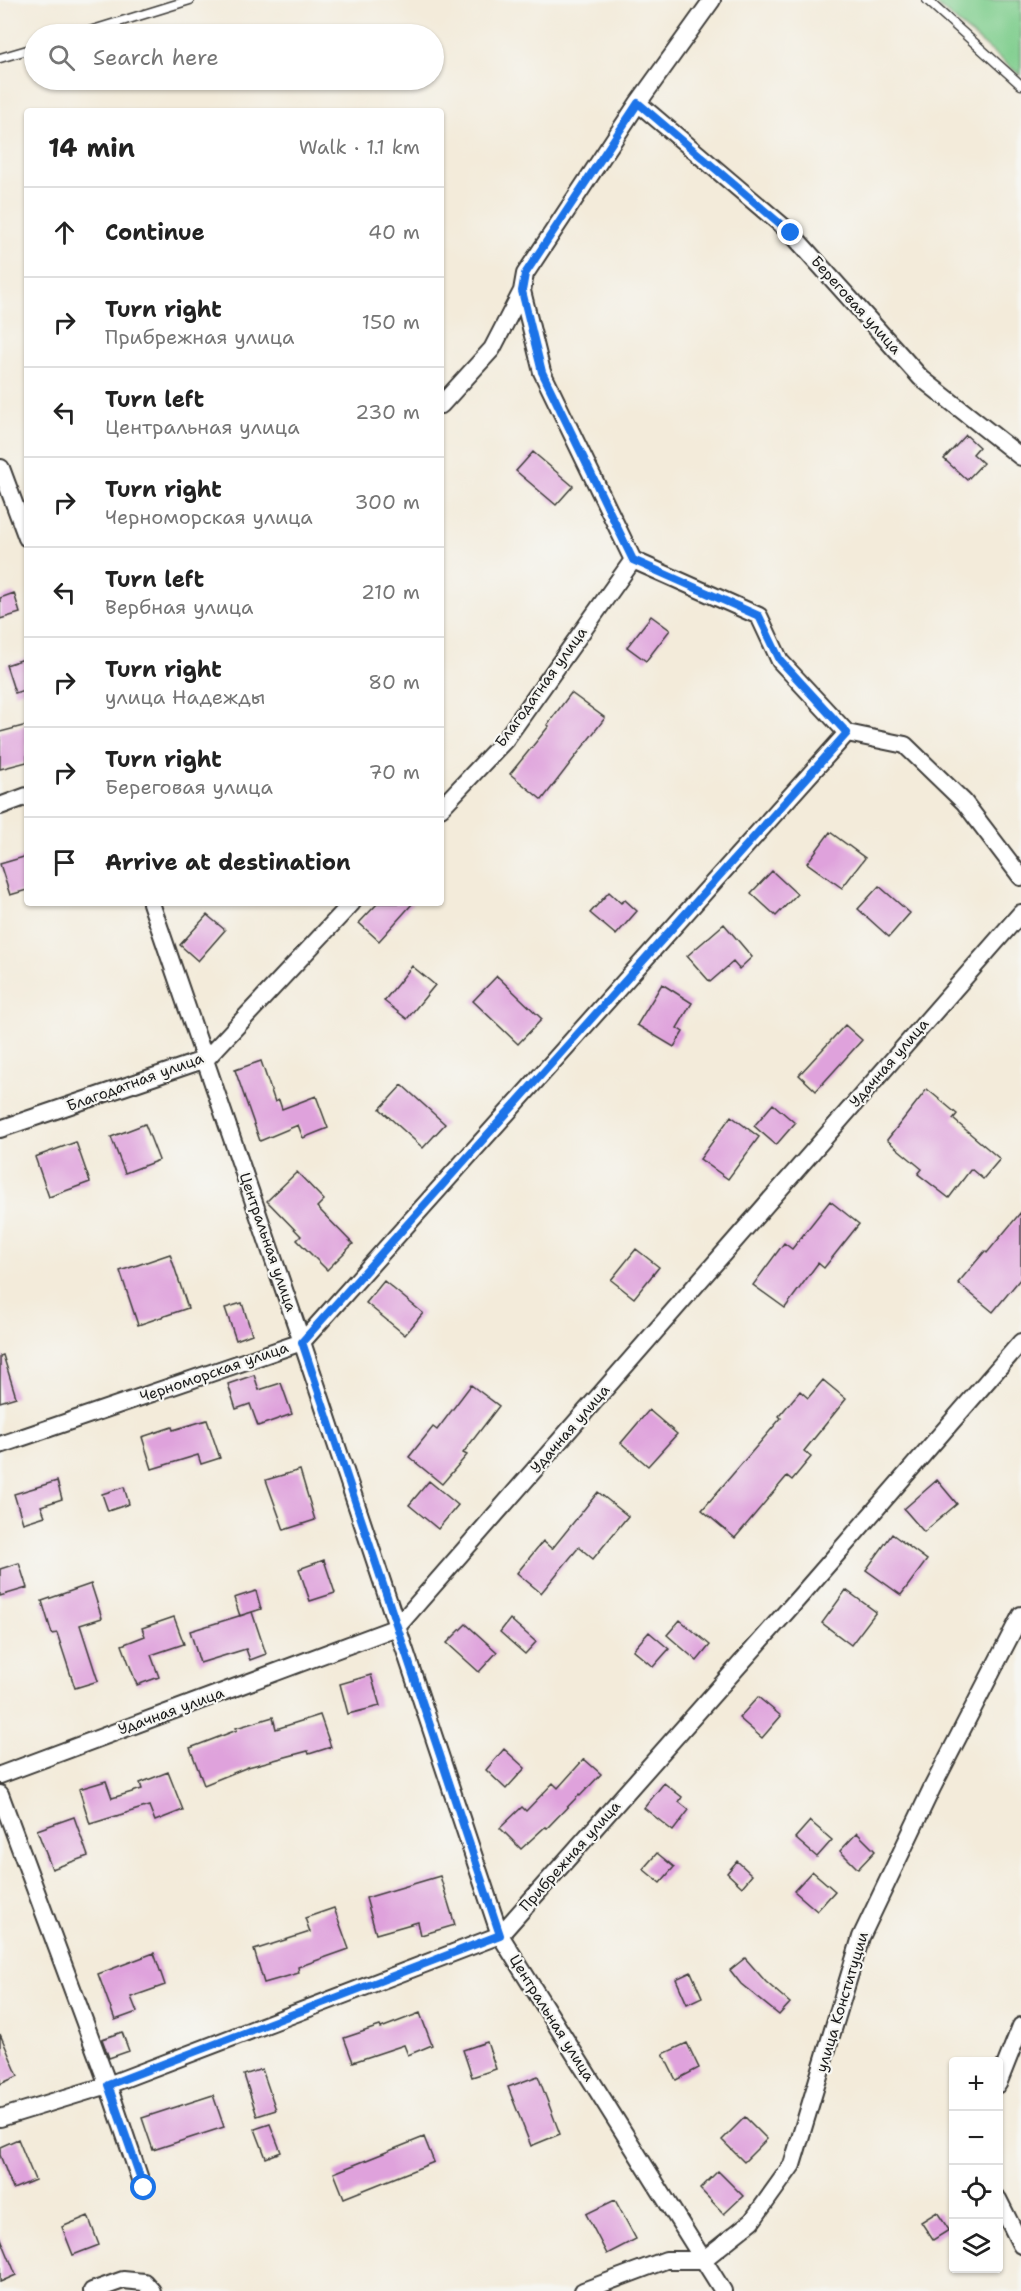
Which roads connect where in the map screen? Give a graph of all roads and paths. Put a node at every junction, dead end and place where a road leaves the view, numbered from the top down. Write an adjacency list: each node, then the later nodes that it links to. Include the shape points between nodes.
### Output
1 (190, 0): 4 (lane)
2 (712, 0): 8 (street)
3 (927, 0): 7 (lane)
4 (112, 24)
5 (24, 51): 6 (lane)
6 (0, 58)
7 (1021, 85)
8 (638, 103): 9 (street, via 525,274); 11 (street, Береговая улица, via 791,233 921,378)
9 (522, 291): 10 (street, via 492,349); 14 (street, via 542,372)
10 (444, 402)
11 (1021, 457)
12 (1, 468): 13 (street)
13 (24, 530)
14 (633, 560): 15 (street, via 759,616 780,660); 17 (street, Благодатная улица, via 505,740)
15 (847, 733): 19 (street, via 905,745 964,802); 25 (street, Черноморская улица)
16 (24, 797): 18 (street)
17 (444, 805)
18 (0, 806)
19 (1021, 877)
20 (152, 906): 23 (street, Центральная улица)
21 (349, 906): 23 (street, Благодатная улица)
22 (1021, 913): 29 (street, Удачная улица)
23 (206, 1059): 24 (street, Благодатная улица); 25 (street, Центральная улица)
24 (0, 1129)
25 (302, 1342): 27 (street, Черноморская улица); 29 (street, Центральная улица)
26 (1021, 1342): 32 (street, Прибрежная улица)
27 (0, 1445)
28 (1021, 1615): 40 (street, улица Конституции, via 861,1937 792,2165 752,2221)
29 (398, 1626): 30 (street, Удачная улица); 32 (street, Центральная улица)
30 (0, 1775)
31 (0, 1794): 35 (street)
32 (500, 1935): 35 (street, Прибрежная улица); 40 (street, Центральная улица)
33 (1021, 2026): 34 (street)
34 (1003, 2073)
35 (108, 2085): 36 (street, Прибрежная улица); 37 (street)
36 (0, 2118)
37 (144, 2188)
38 (1003, 2207): 39 (street)
39 (1021, 2245)
40 (703, 2260): 43 (street, via 666,2260); 44 (street, Центральная улица)
41 (92, 2291): 42 (street, via 123,2280 144,2282)
42 (152, 2291)
43 (583, 2291)
44 (723, 2291)

